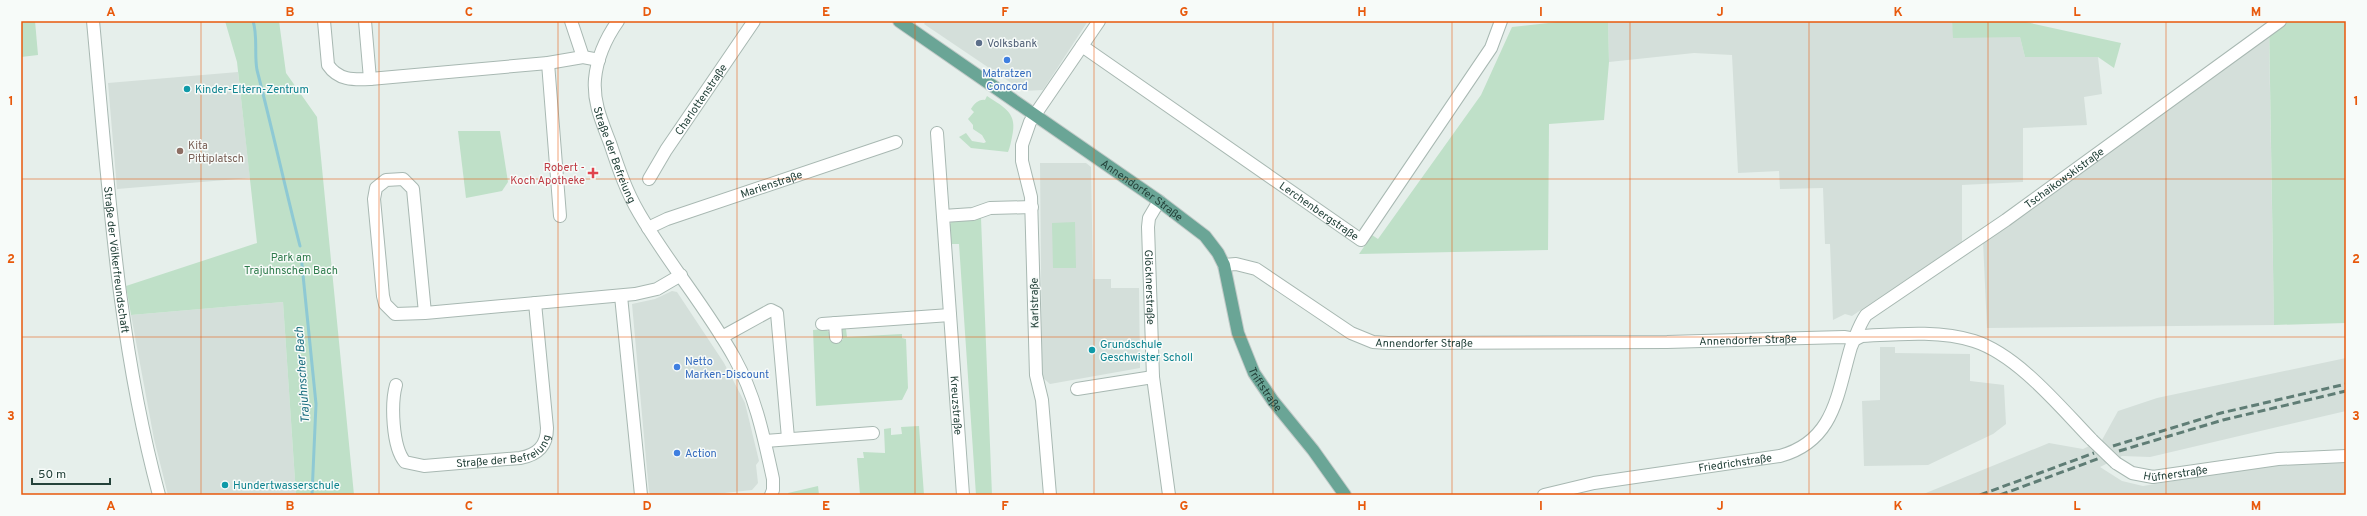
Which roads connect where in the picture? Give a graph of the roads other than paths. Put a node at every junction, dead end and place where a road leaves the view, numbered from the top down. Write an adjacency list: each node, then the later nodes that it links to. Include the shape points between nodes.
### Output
1 (93, 21): 44 (street, Straße der Völkerfreundschaft, via 119,294 133,382)
2 (324, 21): 15 (street, via 328,65 332,71 349,79)
3 (365, 21): 15 (street)
4 (571, 21): 12 (street)
5 (618, 21): 13 (street, Straße der Befreiung, via 606,40)
6 (754, 21): 19 (street, Charlottenstraße)
7 (899, 21): 16 (main road, Annendorfer Straße)
8 (1099, 21): 11 (street)
9 (1501, 21): 11 (street, Lerchenbergstraße, via 1491,48 1361,240)
10 (2280, 21): 35 (street, Tschaikowskistraße, via 2012,215 1866,315 1859,325)
11 (1082, 46): 16 (street)
12 (583, 57): 13 (street); 14 (street)
13 (599, 60): 24 (street, Straße der Befreiung, via 595,85 598,113 627,190)
14 (548, 63): 15 (street); 22 (street)
15 (370, 79)
16 (1035, 114): 20 (main road, Annendorfer Straße); 21 (street, Karlstraße, via 1025,134 1022,153)
17 (937, 133): 23 (street, Kreuzstraße)
18 (896, 142): 24 (street, Marienstraße, via 662,220)
19 (649, 179)
20 (1159, 201): 25 (main road, Annendorfer Straße, via 1205,236); 36 (street, Glöcknerstraße, via 1149,218 1148,227)
21 (1032, 207): 23 (street, via 990,208 973,214); 48 (street, Karlstraße, via 1036,375 1042,400)
22 (560, 216)
23 (943, 216): 30 (street, Kreuzstraße)
24 (648, 228): 26 (street, Straße der Befreiung)
25 (1224, 265): 35 (street, Annendorfer Straße, via 1236,264 1256,269 1351,333 1373,342 1388,344 1667,342 1844,336); 50 (main road, Triftstraße, via 1238,333 1254,373)
26 (681, 275): 27 (street, via 650,291); 33 (street, Straße der Befreiung)
27 (621, 296): 28 (street); 45 (street)
28 (535, 303): 29 (street); 37 (street, Straße der Befreiung, via 547,428 544,444 533,454 520,458 424,466 405,462 397,448 392,398)
29 (425, 313): 29 (street, via 412,189 403,179 386,180 376,188 374,199 385,304 395,314)
30 (950, 316): 31 (street); 47 (street, Kreuzstraße)
31 (835, 323): 32 (street); 34 (street)
32 (822, 324)
33 (722, 337): 41 (street, via 766,312 777,312); 42 (street, Straße der Befreiung, via 758,410)
34 (836, 337)
35 (1856, 339): 38 (street, Annendorfer Straße, via 1862,336 1904,334 1968,339 2001,354); 51 (street, Friedrichstraße, via 1851,347 1828,422 1816,436 1798,449 1780,456 1594,483)
36 (1152, 377): 39 (street); 49 (street, Glöcknerstraße)
37 (396, 385)
38 (2039, 386): 43 (street, Hüfnerstraße, bridge, via 2116,463 2132,473 2153,477 2278,459)
39 (1077, 389)
40 (873, 433): 41 (street)
41 (788, 438): 42 (street)
42 (765, 441): 46 (street, Straße der Befreiung, via 773,479)
43 (2346, 456)
44 (159, 495)
45 (641, 495)
46 (771, 495)
47 (963, 495)
48 (1050, 495)
49 (1169, 495)
50 (1345, 495)
51 (1544, 495)

